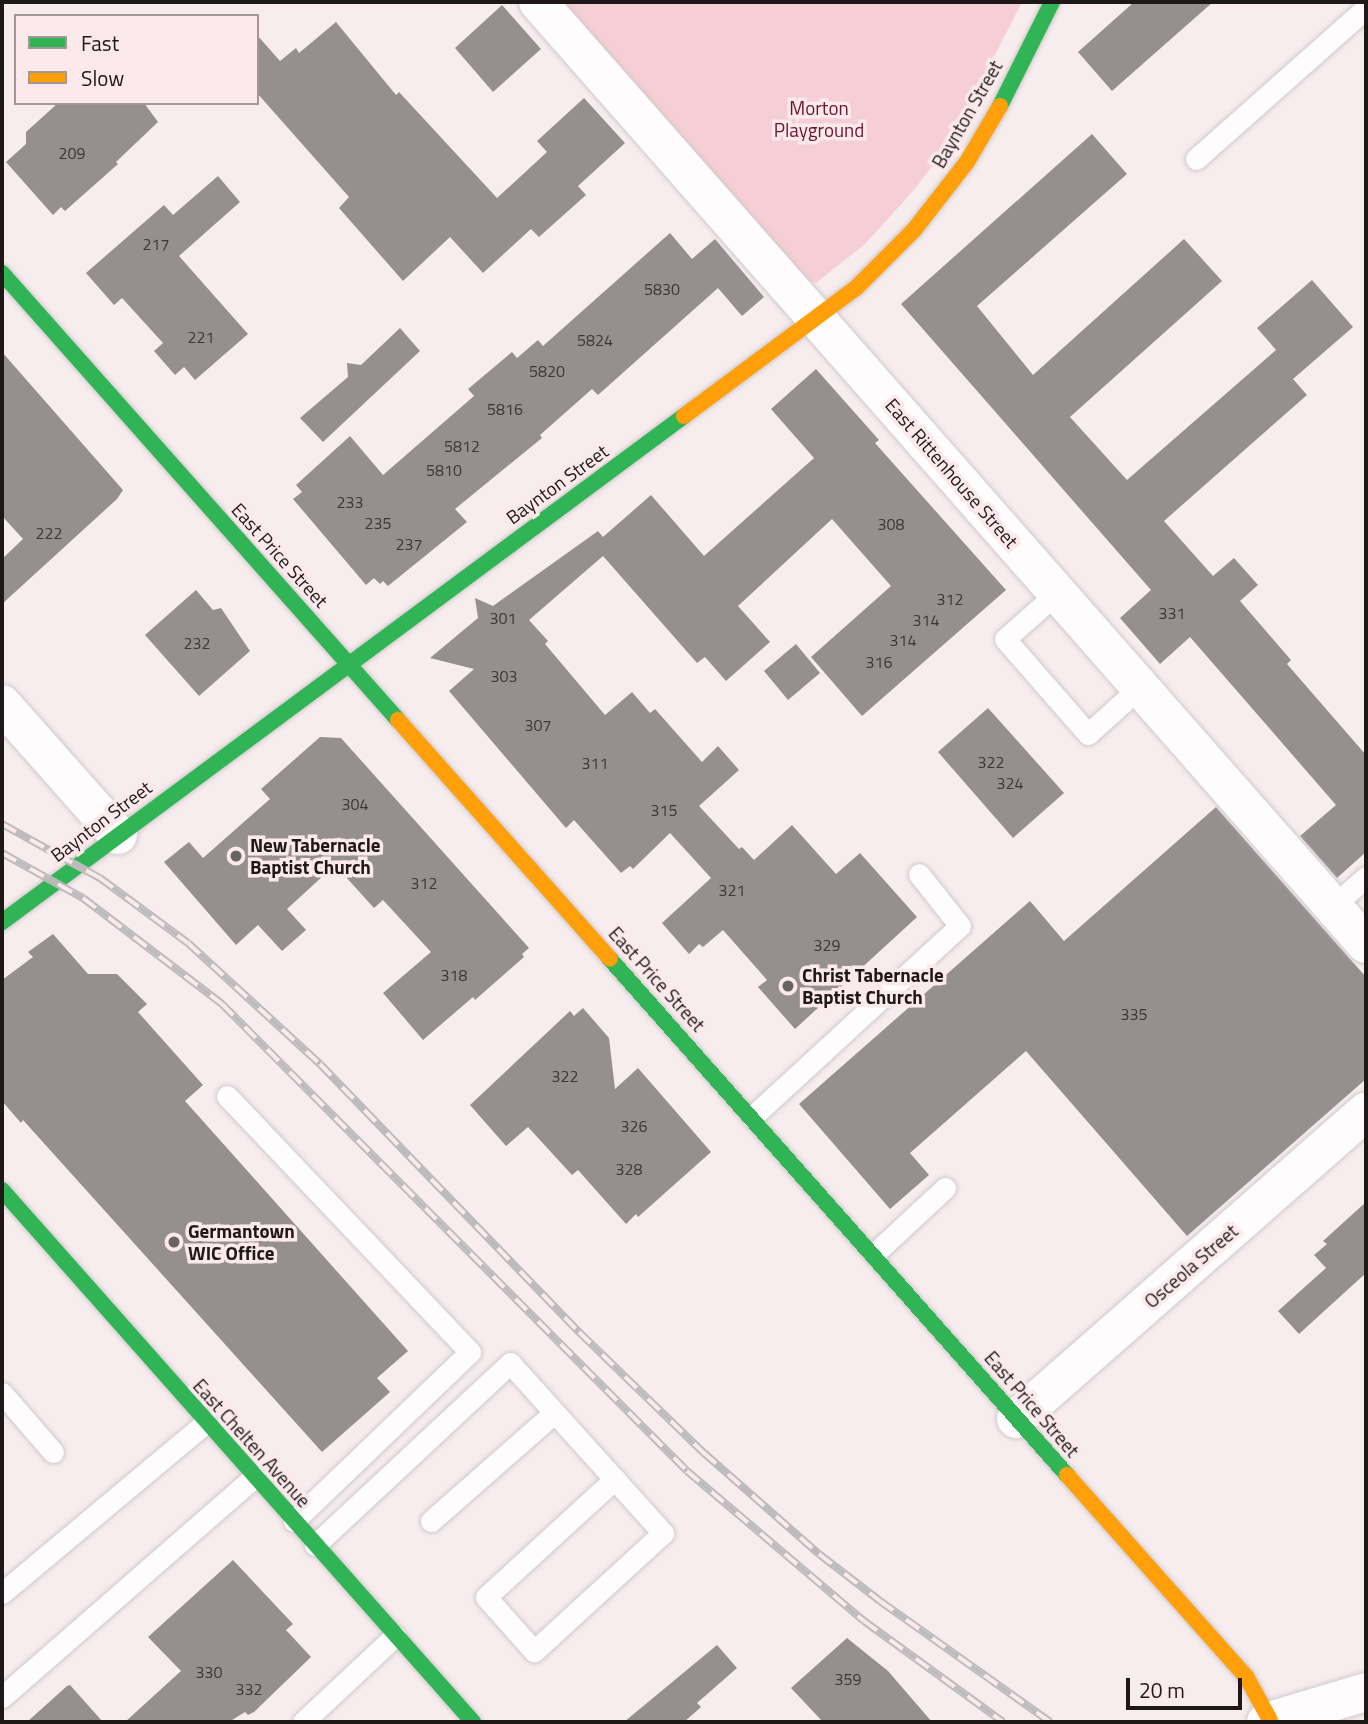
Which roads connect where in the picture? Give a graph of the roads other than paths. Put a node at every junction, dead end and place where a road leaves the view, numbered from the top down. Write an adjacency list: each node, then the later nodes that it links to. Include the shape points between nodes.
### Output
1 (538, 2): 6 (street, East Rittenhouse Street)
2 (1052, 2): 6 (street, Baynton Street, via 995,117 961,171 886,259)
3 (1366, 8): 4 (lane)
4 (1196, 159)
5 (2, 273): 8 (street, East Price Street)
6 (817, 319): 7 (street, East Rittenhouse Street); 8 (street, Baynton Street)
7 (1058, 593): 9 (street, East Rittenhouse Street); 9 (lane, via 1005,639 1079,724 1088,734)
8 (349, 663): 11 (street, Baynton Street); 19 (street, East Price Street)
9 (1140, 687): 14 (street, East Rittenhouse Street)
10 (2, 704): 11 (street)
11 (118, 835): 15 (street, Baynton Street)
12 (919, 874): 19 (lane, via 960,926)
13 (1366, 877): 14 (lane)
14 (1333, 906): 16 (street, East Rittenhouse Street)
15 (2, 922)
16 (1366, 944)
17 (227, 1096): 32 (lane, via 470,1352)
18 (1366, 1112): 27 (street, Osceola Street)
19 (752, 1117): 24 (street, East Price Street)
20 (946, 1188): 24 (lane)
21 (2, 1191): 22 (street, East Chelten Avenue)
22 (19, 1209): 23 (lane); 28 (street, East Chelten Avenue)
23 (2, 1223)
24 (874, 1254): 27 (street, East Price Street)
25 (2, 1394): 29 (lane)
26 (554, 1413): 31 (lane); 33 (lane); 34 (lane, via 510,1363)
27 (1016, 1419): 39 (street, East Price Street, via 1247,1678)
28 (205, 1423): 30 (street, East Chelten Avenue); 35 (lane)
29 (53, 1452)
30 (254, 1478): 32 (street, East Chelten Avenue); 38 (lane)
31 (615, 1479): 31 (lane, via 663,1533 534,1651 486,1597)
32 (294, 1521): 34 (street, East Chelten Avenue)
33 (431, 1521)
34 (315, 1545): 36 (street, East Chelten Avenue)
35 (2, 1594)
36 (395, 1636): 40 (lane); 41 (street, East Chelten Avenue)
37 (1366, 1692): 39 (street)
38 (2, 1697)
39 (1268, 1721)
40 (303, 1722)
41 (473, 1722)

